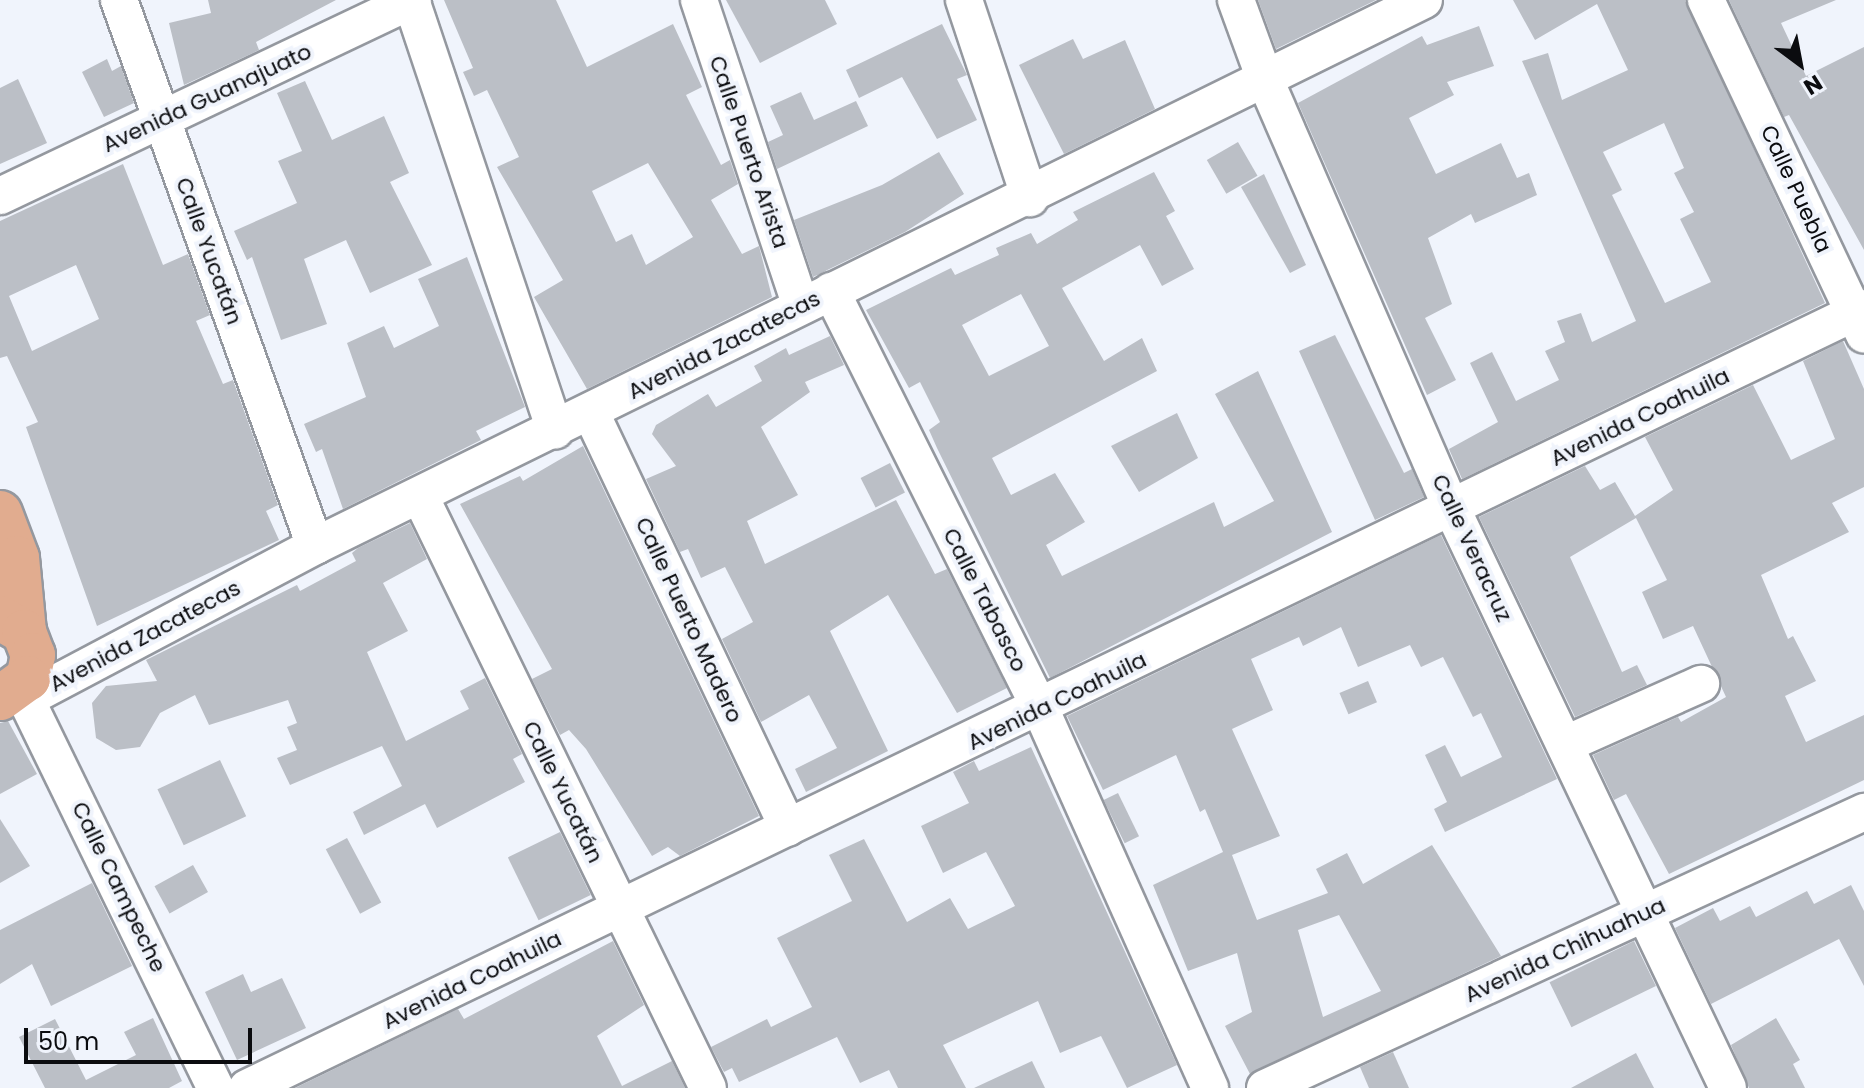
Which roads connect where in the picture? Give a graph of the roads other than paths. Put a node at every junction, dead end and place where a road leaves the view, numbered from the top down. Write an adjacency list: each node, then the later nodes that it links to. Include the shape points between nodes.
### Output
1 (119, 0): 9 (street, Calle Yucatán)
2 (412, 0): 9 (street, Avenida Guanajuato); 15 (street)
3 (699, 0): 12 (street, Calle Puerto Arista)
4 (964, 0): 11 (street)
5 (1236, 0): 8 (street, Calle Veracruz)
6 (1424, 0): 8 (street, Avenida Zacatecas)
7 (1706, 0): 13 (street, Calle Puebla)
8 (1266, 82): 11 (street, Avenida Zacatecas); 17 (street, Calle Veracruz)
9 (161, 120): 10 (street, Avenida Guanajuato); 19 (street, Calle Yucatán)
10 (0, 196)
11 (1030, 198): 12 (street, Avenida Zacatecas)
12 (816, 298): 14 (street, Avenida Zacatecas); 23 (street, Calle Tabasco)
13 (1861, 318): 17 (street, Avenida Coahuila)
14 (591, 413): 15 (street, Avenida Zacatecas); 26 (street, Calle Puerto Madero)
15 (555, 431): 16 (street, Avenida Zacatecas)
16 (420, 496): 19 (street, Avenida Zacatecas); 27 (street, Calle Yucatán)
17 (1452, 509): 23 (street, Avenida Coahuila); 24 (street, Calle Veracruz)
18 (0, 513): 20 (main road, via 17,558)
19 (315, 546): 22 (street, Avenida Zacatecas)
20 (12, 625): 22 (main road, via 33,655)
21 (1701, 684): 24 (street)
22 (16, 694): 29 (street, Calle Campeche)
23 (1041, 710): 26 (street, Avenida Coahuila); 32 (street, Calle Tabasco)
24 (1566, 744): 28 (street, Calle Veracruz)
25 (1862, 817): 28 (street, Avenida Chihuahua)
26 (788, 828): 27 (street, Avenida Coahuila)
27 (620, 909): 30 (street, Avenida Coahuila); 31 (street, Calle Yucatán)
28 (1647, 913): 33 (street, Avenida Chihuahua); 34 (street, Calle Veracruz)
29 (216, 1088)
30 (247, 1088)
31 (708, 1088)
32 (1210, 1088)
33 (1265, 1088)
34 (1728, 1088)

